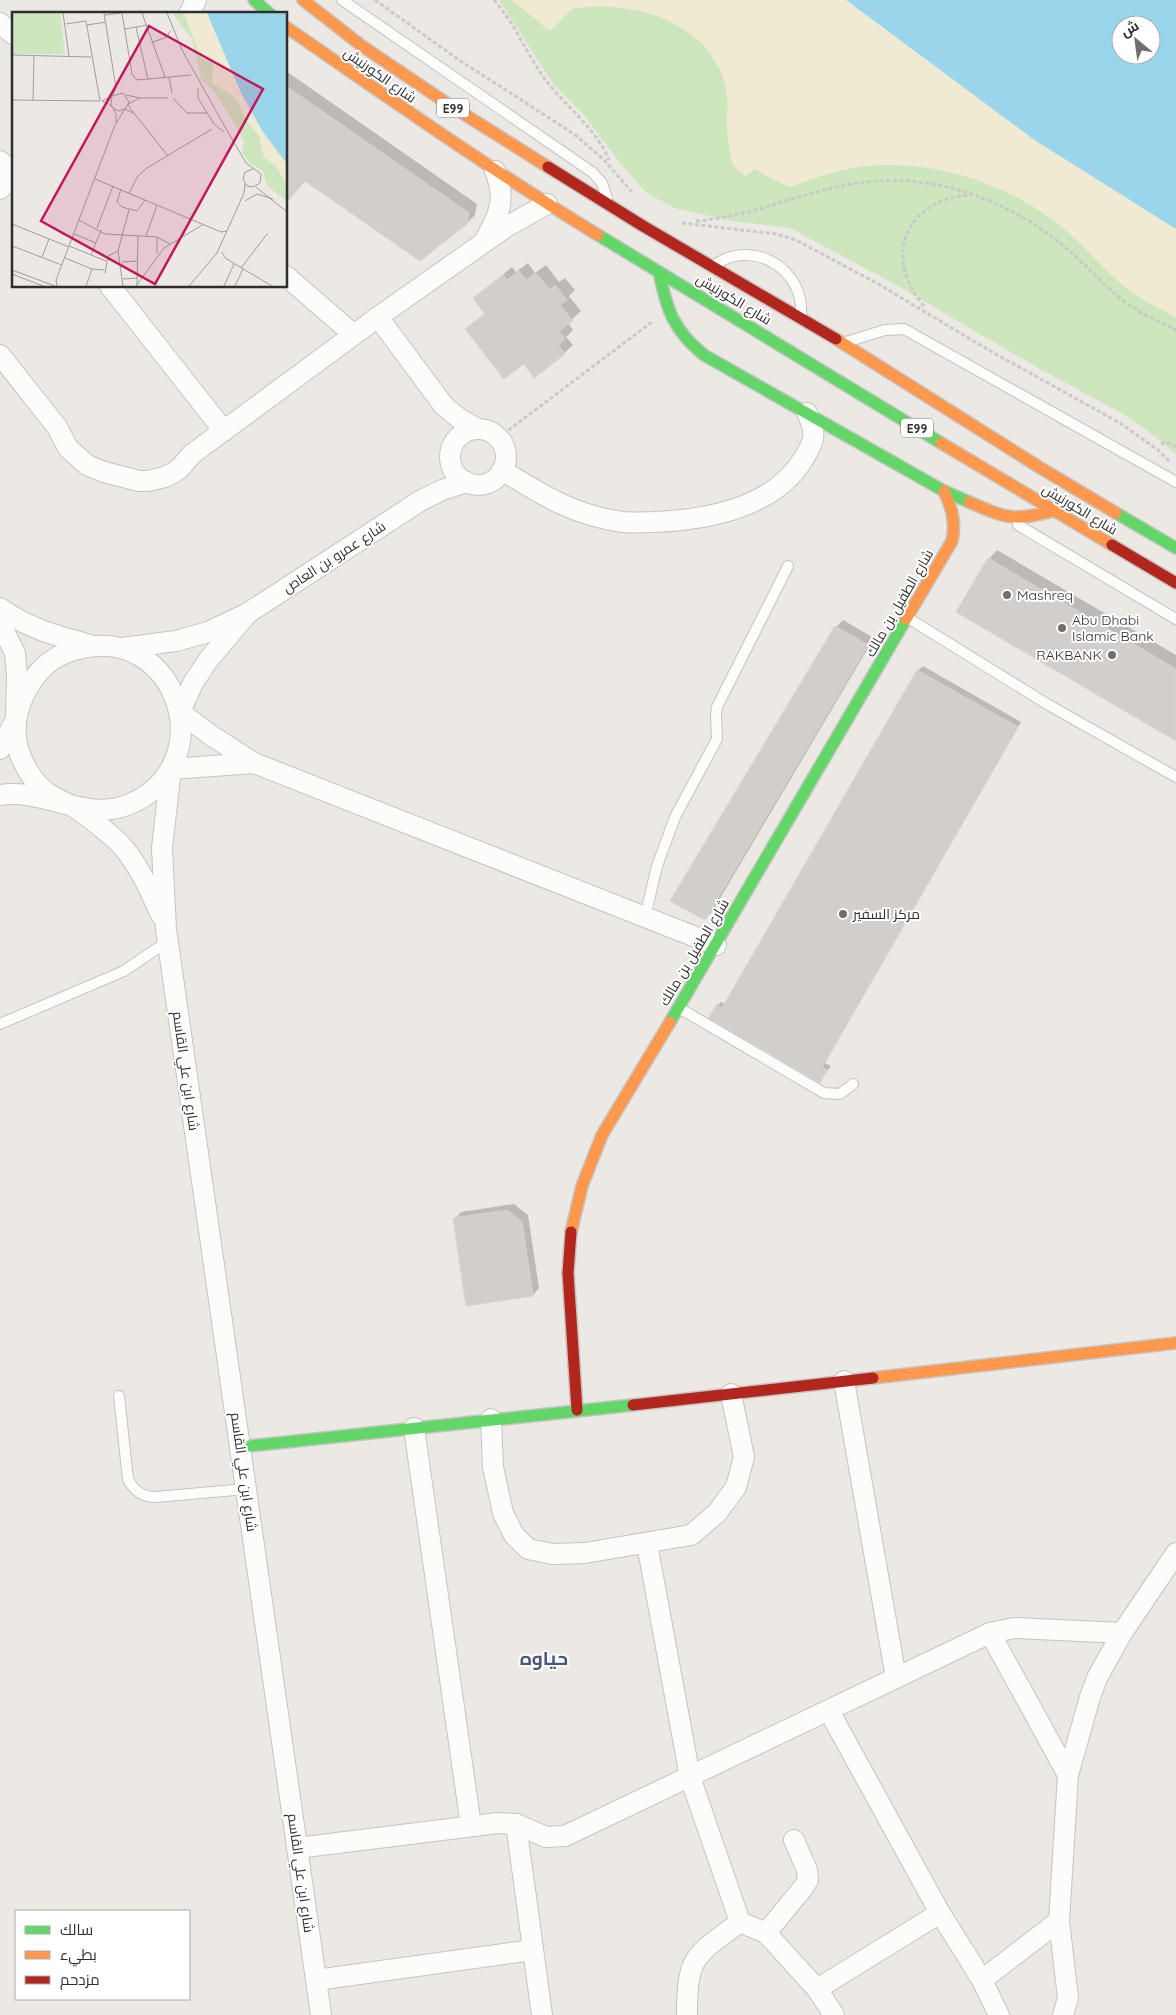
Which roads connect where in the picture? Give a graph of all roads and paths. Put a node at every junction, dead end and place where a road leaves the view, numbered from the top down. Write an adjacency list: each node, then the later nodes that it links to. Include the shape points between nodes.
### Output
1 (196, 0): 7 (street)
2 (254, 0): 8 (main road)
3 (303, 0): 15 (main road, شارع الكورنيش / E99)
4 (342, 0): 25 (lane, via 592,172 602,183)
5 (375, 0): 22 (path, via 459,60 574,134 604,160)
6 (494, 0): 16 (path, via 545,79 592,130)
7 (190, 12)
8 (268, 12)
9 (0, 23): 12 (street)
10 (288, 28): 13 (main road, شارع الكورنيش / E99)
11 (310, 30): 13 (main road)
12 (12, 33)
13 (297, 35): 18 (main road, شارع الكورنيش / E99)
14 (338, 41): 15 (main road, via 352,47)
15 (362, 46): 25 (main road, شارع الكورنيش / E99)
16 (609, 160)
17 (0, 161): 19 (street)
18 (495, 171): 24 (main road, شارع الكورنيش / E99); 28 (street, via 500,187 499,212)
19 (12, 174)
20 (12, 178): 21 (street)
21 (0, 189)
22 (635, 195)
23 (975, 195): 27 (path, via 920,181 877,181 852,184 730,217); 33 (path, via 954,197 932,206 909,227 902,245 903,265 909,284); 37 (path, via 1034,225 1071,252 1121,300)
24 (547, 204): 28 (street); 30 (main road, شارع الكورنيش / E99)
25 (610, 206): 29 (main road, شارع الكورنيش / E99)
26 (677, 221): 51 (path, via 776,234 796,240 1120,423)
27 (696, 221)
28 (482, 244): 35 (street)
29 (712, 267): 36 (main road, شارع الكورنيش / E99); 36 (lane, via 743,255 775,262 797,286)
30 (659, 272): 34 (main road); 57 (main road, شارع الكورنيش / E99)
31 (288, 278): 38 (street)
32 (112, 288): 44 (street)
33 (924, 306)
34 (667, 310): 42 (main road, via 673,324 704,355); 46 (path)
35 (378, 317): 38 (street); 41 (street)
36 (801, 319): 39 (main road, شارع الكورنيش / E99)
37 (1176, 330)
38 (353, 334): 44 (street)
39 (842, 343): 54 (lane, via 886,330 904,329); 62 (main road, شارع الكورنيش / E99, via 1039,467)
40 (0, 355): 44 (street, via 57,427 98,460 134,470 156,470 176,458 192,454)
41 (444, 406): 43 (street); 50 (street, via 450,426)
42 (807, 413): 45 (main road); 49 (street, via 814,436)
43 (478, 429): 46 (street, via 489,431); 50 (street, via 462,434)
44 (224, 431)
45 (844, 434): 49 (street); 55 (main road)
46 (498, 438): 52 (street, via 506,454)
47 (1161, 444): 48 (path, via 1167,442)
48 (1176, 447)
49 (809, 449): 52 (street, via 783,484 751,502 718,514 678,521 624,522 580,512 549,500)
50 (451, 454): 53 (street, via 453,469); 56 (street, شارع عمرو بن العاص, via 436,482)
51 (1176, 467)
52 (502, 470): 53 (street, via 491,482)
53 (467, 482): 56 (street, شارع عمرو بن العاص)
54 (1176, 482)
55 (944, 491): 58 (main road); 61 (main road, via 954,517)
56 (420, 501): 66 (street, شارع عمرو بن العاص)
57 (1054, 511): 58 (main road, via 1026,518); 64 (main road, شارع الكورنيش / E99)
58 (1004, 517): 59 (main road); 68 (lane)
59 (986, 521)
60 (964, 532): 61 (main road)
61 (952, 541): 67 (main road, شارع الطفيل بن مالك)
62 (1176, 548)
63 (788, 566): 80 (lane, via 717,707 716,739 675,817 657,866)
64 (1176, 583)
65 (0, 608): 70 (street, via 17,621 54,636)
66 (248, 613): 71 (street, شارع عمرو بن العاص, via 208,632 176,641); 72 (street, شارع عمرو بن العاص, via 209,659 193,683)
67 (907, 618): 77 (lane, via 1047,704); 82 (main road, شارع الطفيل بن مالك)
68 (1176, 619)
69 (0, 623): 73 (street, via 15,653)
70 (92, 645): 71 (street); 73 (street, via 64,652 41,669 24,691)
71 (120, 648): 72 (street, via 141,657 159,671 173,690)
72 (180, 712): 75 (street); 76 (street, via 182,731)
73 (16, 718): 74 (street); 79 (street, via 18,747 29,773 48,794)
74 (0, 749)
75 (254, 763): 76 (street); 80 (street)
76 (171, 769): 79 (street, via 153,790 129,805 101,810); 81 (street, شارع ابن علي القاسم, via 162,848)
77 (1176, 777)
78 (0, 795): 79 (street, via 25,795)
79 (74, 807): 81 (street, شارع ابن علي القاسم, via 121,845 132,860 145,879)
80 (645, 918): 82 (street)
81 (167, 935): 84 (lane, via 138,963 124,971); 93 (street, شارع ابن علي القاسم)
82 (716, 945): 83 (main road, شارع الطفيل بن مالك)
83 (678, 1007): 85 (lane, via 824,1093 840,1094); 90 (main road, شارع الطفيل بن مالك, via 602,1135 582,1186 570,1235 568,1273)
84 (0, 1024)
85 (853, 1084)
86 (1176, 1343): 87 (main road)
87 (844, 1381): 88 (main road); 99 (street)
88 (731, 1394): 90 (main road); 95 (street, via 744,1457 736,1487 717,1513 691,1536)
89 (119, 1396): 94 (lane, via 128,1478 136,1490 148,1497 156,1497)
90 (577, 1410): 91 (main road)
91 (491, 1419): 92 (main road); 95 (street, via 493,1467 503,1513 514,1535 528,1549 553,1554 584,1554)
92 (414, 1428): 93 (main road); 104 (street)
93 (240, 1447): 94 (street, شارع ابن علي القاسم)
94 (246, 1488): 106 (street, شارع ابن علي القاسم)
95 (647, 1544): 102 (street)
96 (1176, 1553): 98 (street)
97 (990, 1633): 98 (street, via 1014,1628); 99 (street); 101 (street)
98 (1122, 1633): 101 (street, via 1097,1678)
99 (896, 1678): 100 (street)
100 (829, 1711): 102 (street); 107 (street)
101 (1068, 1775): 108 (street)
102 (690, 1777): 103 (street, via 565,1836 546,1837); 109 (street)
103 (516, 1824): 104 (street); 111 (street)
104 (471, 1826): 106 (street)
105 (794, 1840): 110 (street, via 808,1880)
106 (297, 1848): 112 (street, شارع ابن علي القاسم)
107 (940, 1913): 113 (street); 114 (street)
108 (1060, 1921): 113 (street); 120 (street, via 1068,1998)
109 (740, 1922): 110 (street); 117 (street, via 703,1950 693,1962)
110 (766, 1933): 114 (street)
111 (533, 1950): 112 (street); 116 (street)
112 (316, 1980): 115 (street, شارع ابن علي القاسم)
113 (982, 1980): 119 (street)
114 (817, 1989): 118 (street)
115 (321, 2015)
116 (542, 2015)
117 (687, 2015)
118 (834, 2015)
119 (999, 2015)
120 (1063, 2015)

